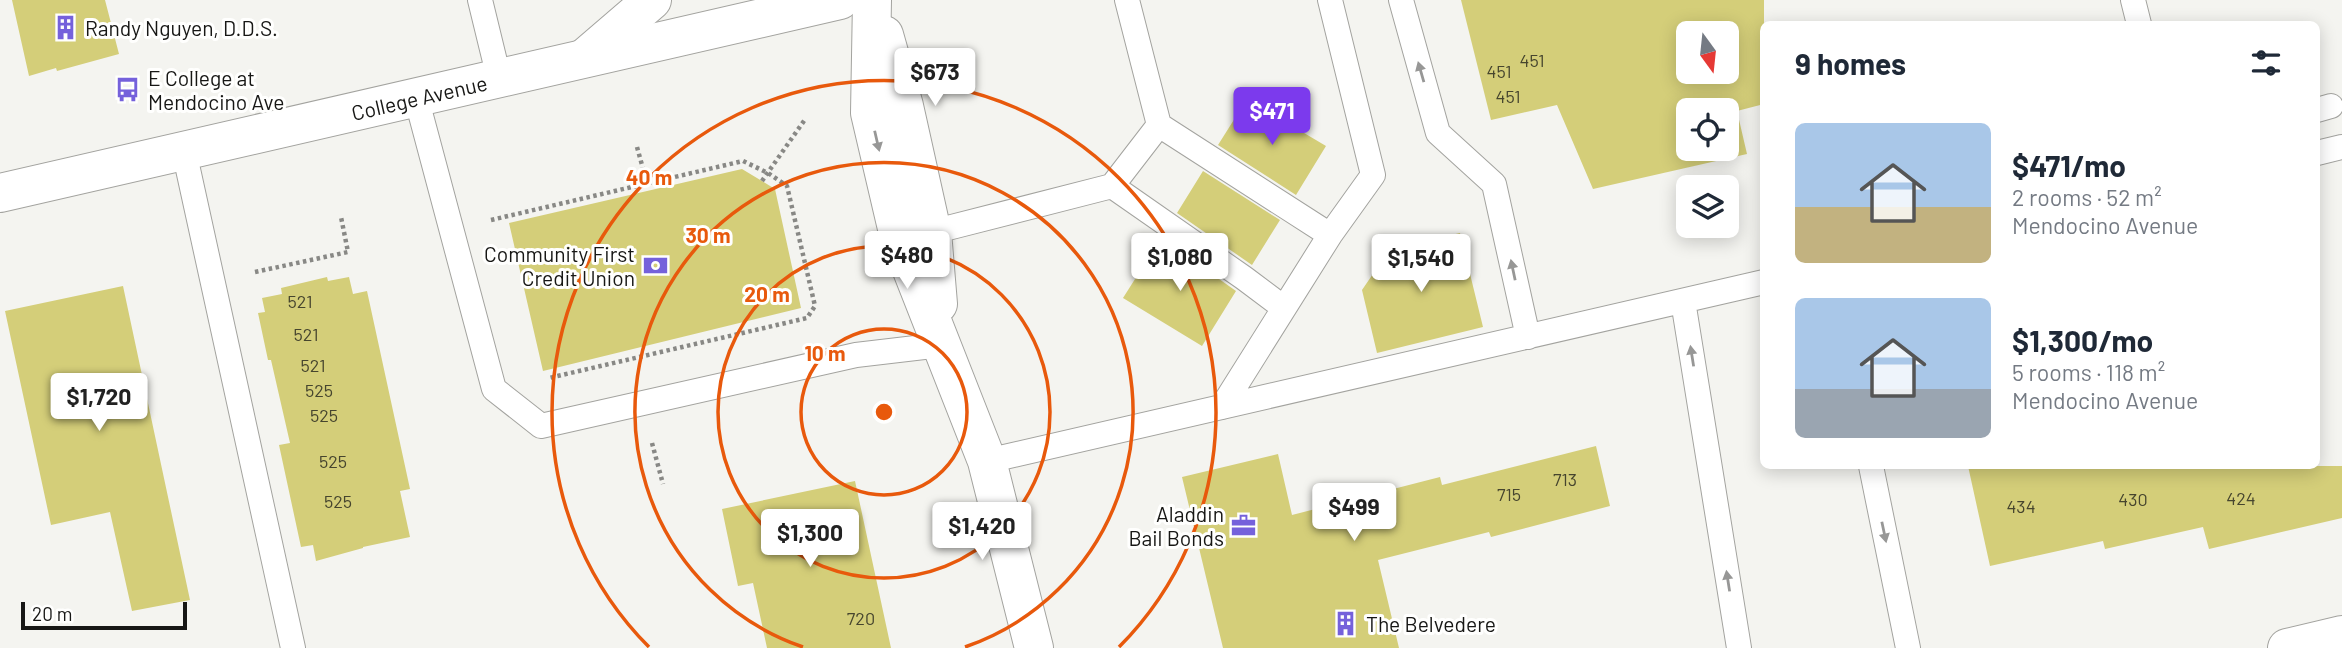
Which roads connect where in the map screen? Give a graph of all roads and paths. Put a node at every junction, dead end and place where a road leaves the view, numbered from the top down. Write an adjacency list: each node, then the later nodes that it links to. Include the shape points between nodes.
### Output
1 (480, 0): 11 (lane)
2 (652, 0): 10 (main road)
3 (840, 0): 10 (main road, College Avenue)
4 (873, 0): 26 (main road, via 904,106); 33 (main road, one-way to 33, via 870,113 899,237)
5 (1127, 0): 14 (lane)
6 (1330, 0): 27 (lane, via 1373,175)
7 (1401, 0): 32 (lane, one-way to 7, via 1494,184 1438,132)
8 (2133, 0): 9 (lane)
9 (2138, 21)
10 (584, 59): 11 (main road, College Avenue)
11 (499, 78): 12 (main road, College Avenue)
12 (416, 97): 17 (main road, College Avenue); 25 (lane)
13 (806, 118): 19 (path)
14 (1159, 125): 22 (lane); 27 (lane)
15 (637, 147): 21 (path)
16 (2342, 148): 18 (lane)
17 (184, 151): 23 (main road, College Avenue); 41 (lane)
18 (2320, 152)
19 (768, 173): 20 (path); 21 (path, via 743,161); 34 (path, via 787,186 815,306 807,318)
20 (762, 181)
21 (647, 183): 25 (path)
22 (1112, 186): 26 (lane); 31 (lane)
23 (0, 193)
24 (341, 218): 28 (path, via 348,252)
25 (450, 230): 33 (lane, via 494,389 541,426 856,355)
26 (932, 232): 33 (main road)
27 (1330, 235): 31 (lane)
28 (255, 272)
29 (1760, 283): 30 (lane)
30 (1683, 301): 32 (lane); 43 (lane, one-way to 30)
31 (1284, 308): 35 (lane)
32 (1528, 337): 35 (lane)
33 (942, 345): 37 (main road)
34 (544, 379)
35 (1222, 407): 37 (lane)
36 (650, 435): 39 (path)
37 (987, 461): 42 (main road)
38 (1872, 469): 44 (lane, one-way to 44)
39 (663, 484)
40 (2342, 635): 45 (main road)
41 (293, 648)
42 (1034, 648)
43 (1739, 648)
44 (1908, 648)
45 (2287, 648)

